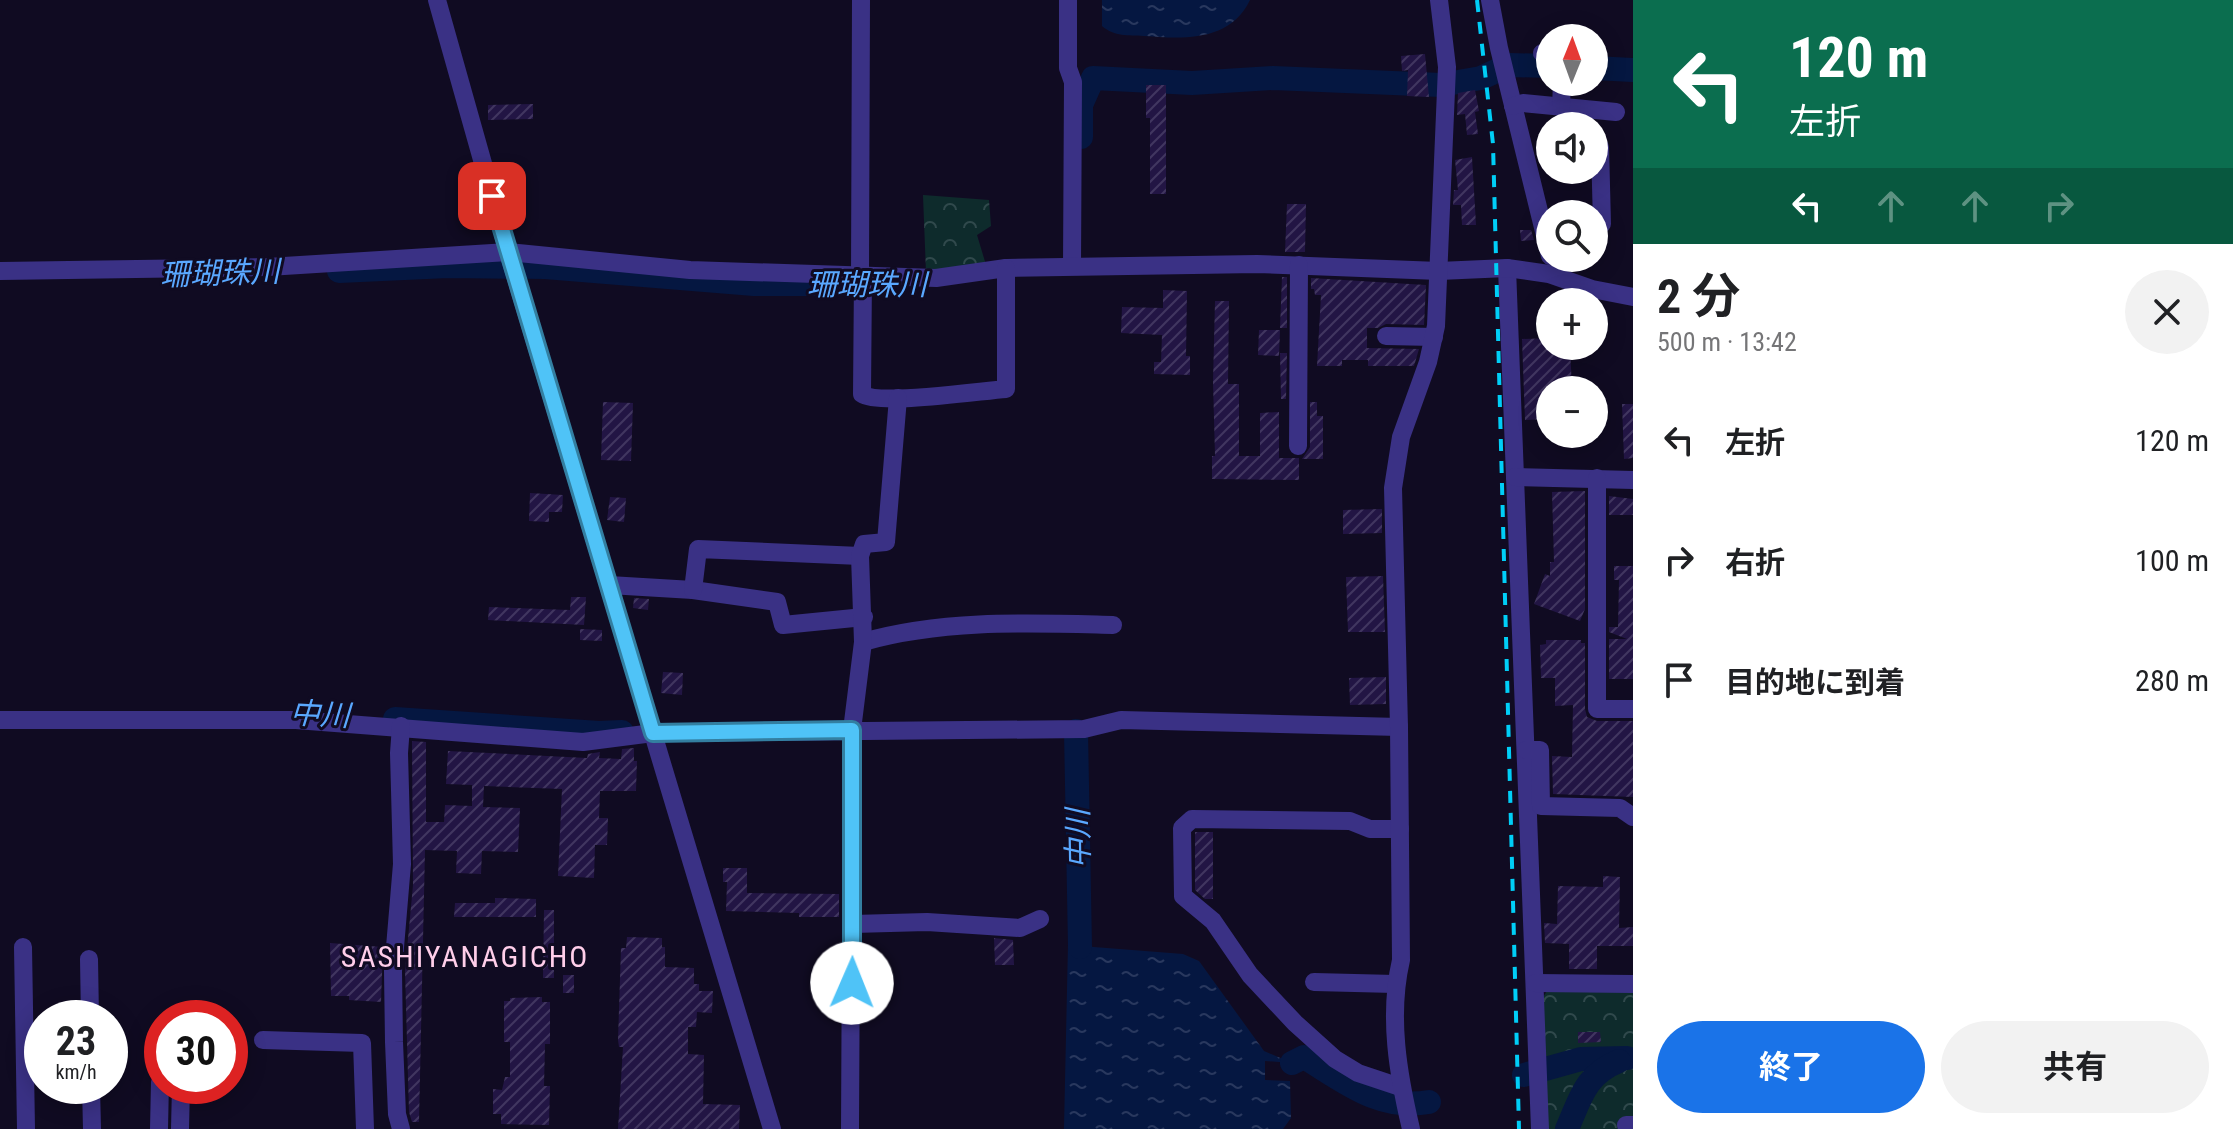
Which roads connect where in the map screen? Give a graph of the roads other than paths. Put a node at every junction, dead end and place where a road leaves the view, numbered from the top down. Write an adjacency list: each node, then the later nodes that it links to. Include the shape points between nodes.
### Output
1 (437, 0): 11 (street)
2 (861, 0): 20 (street)
3 (1068, 0): 12 (street)
4 (1439, 0): 18 (street, via 1447,67)
5 (1490, 0): 7 (street)
6 (1561, 96): 8 (street)
7 (1513, 106): 8 (street); 10 (street)
8 (1561, 107): 9 (street)
9 (1616, 112)
10 (1539, 200)
11 (508, 252): 17 (street, via 268,267); 20 (street, via 690,270); 30 (street)
12 (1072, 265): 13 (street); 15 (street)
13 (1299, 265): 18 (street); 25 (street)
14 (1536, 265): 16 (street)
15 (1006, 268): 20 (street, via 936,278); 24 (street, via 1006,389)
16 (1507, 268): 18 (street); 26 (street)
17 (0, 271)
18 (1439, 271): 23 (street)
19 (1565, 272): 21 (street, via 1592,289)
20 (862, 276): 24 (street, via 862,394 870,399)
21 (1633, 297)
22 (1386, 336): 23 (street)
23 (1434, 337): 38 (street, via 1401,437 1393,488)
24 (898, 398): 29 (street, via 886,542 864,544)
25 (1298, 446)
26 (1515, 477): 27 (street); 41 (street, via 1526,750)
27 (1602, 478): 28 (street); 35 (street, via 1597,709)
28 (1633, 480)
29 (860, 556): 31 (street, via 698,549); 32 (street)
30 (609, 585): 31 (street); 40 (street)
31 (693, 590): 32 (street, via 777,602 783,625)
32 (864, 617): 34 (street)
33 (1113, 625): 34 (street, via 981,626 898,632)
34 (863, 642): 39 (street)
35 (1633, 709)
36 (0, 720): 37 (street, via 296,720)
37 (401, 726): 40 (street, via 583,742); 63 (street, via 402,864 393,971)
38 (1399, 727): 39 (street, via 1194,719 1121,720 1084,729); 43 (street)
39 (852, 730): 40 (street); 45 (street)
40 (653, 733): 64 (street)
41 (1534, 797): 42 (street, via 1541,806 1620,808); 49 (street)
42 (1633, 817)
43 (1400, 829): 50 (street, via 1401,960); 57 (street, via 1370,829 1350,821 1192,819 1182,828 1182,841 1183,896 1213,921 1250,975 1295,1023 1335,1059)
44 (1040, 919): 45 (street, via 1020,928)
45 (853, 924): 65 (street)
46 (23, 947): 58 (street)
47 (89, 959): 52 (street)
48 (1314, 982): 50 (street)
49 (1535, 983): 51 (street); 66 (street)
50 (1395, 984): 57 (street, via 1396,1048)
51 (1633, 984)
52 (90, 1000)
53 (263, 1040): 62 (street, via 362,1043)
54 (91, 1104): 59 (street)
55 (160, 1104): 60 (street)
56 (181, 1104): 61 (street)
57 (1405, 1107)
58 (26, 1129)
59 (92, 1129)
60 (159, 1129)
61 (180, 1129)
62 (365, 1129)
63 (401, 1129)
64 (772, 1129)
65 (850, 1129)
66 (1540, 1129)

